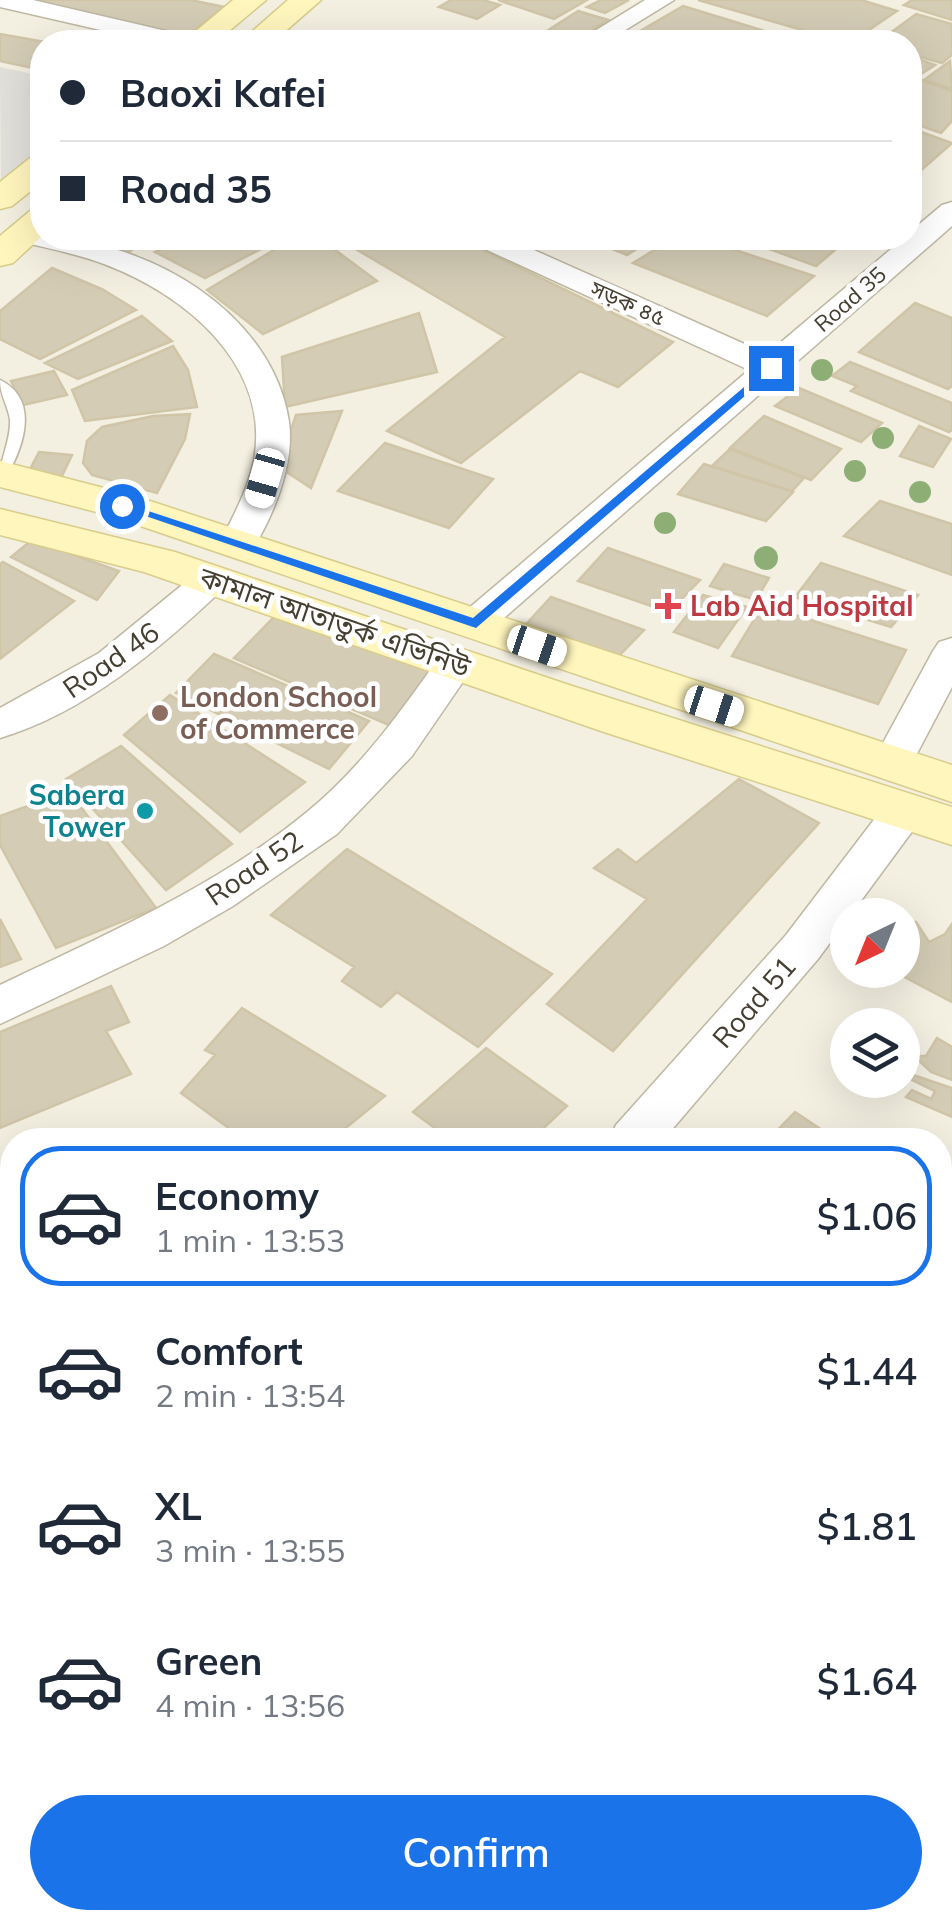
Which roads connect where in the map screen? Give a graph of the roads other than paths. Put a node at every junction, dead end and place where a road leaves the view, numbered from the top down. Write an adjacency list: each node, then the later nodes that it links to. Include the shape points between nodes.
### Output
1 (2, 0): 5 (street)
2 (251, 0): 6 (main road)
3 (306, 0): 7 (main road)
4 (662, 0): 8 (street)
5 (131, 30)
6 (213, 30)
7 (270, 30)
8 (610, 30)
9 (30, 174): 10 (main road)
10 (2, 195)
11 (952, 211): 12 (street, Road 35)
12 (922, 237)
13 (79, 250): 20 (street, Road 46, via 128,262 208,310 259,376 272,456 258,501)
14 (510, 250): 16 (street, সড়ক ৪৫)
15 (907, 250): 16 (street, Road 35)
16 (771, 368): 21 (street, Road 35)
17 (0, 385): 18 (lane, via 16,403 18,439)
18 (0, 474): 20 (main road, কামাল আতাতুর্ক এভিনিউ, via 65,489)
19 (0, 522): 20 (main road, কামাল আতাতুর্ক এভিনিউ)
20 (224, 562): 21 (main road, কামাল আতাতুর্ক এভিনিউ); 23 (street, Road 46, via 123,657 70,692)
21 (465, 644): 24 (main road, কামাল আতাতুর্ক এভিনিউ); 26 (main road, কামাল আতাতুর্ক এভিনিউ); 28 (street, Road 52, via 398,746 322,822 218,894)
22 (952, 652): 24 (street)
23 (0, 724)
24 (891, 765): 25 (main road, কামাল আতাতুর্ক এভিনিউ)
25 (952, 784)
26 (904, 811): 27 (main road, কামাল আতাতুর্ক এভিনিউ); 29 (street, Road 51, via 802,947)
27 (952, 826)
28 (0, 1006)
29 (644, 1128)

